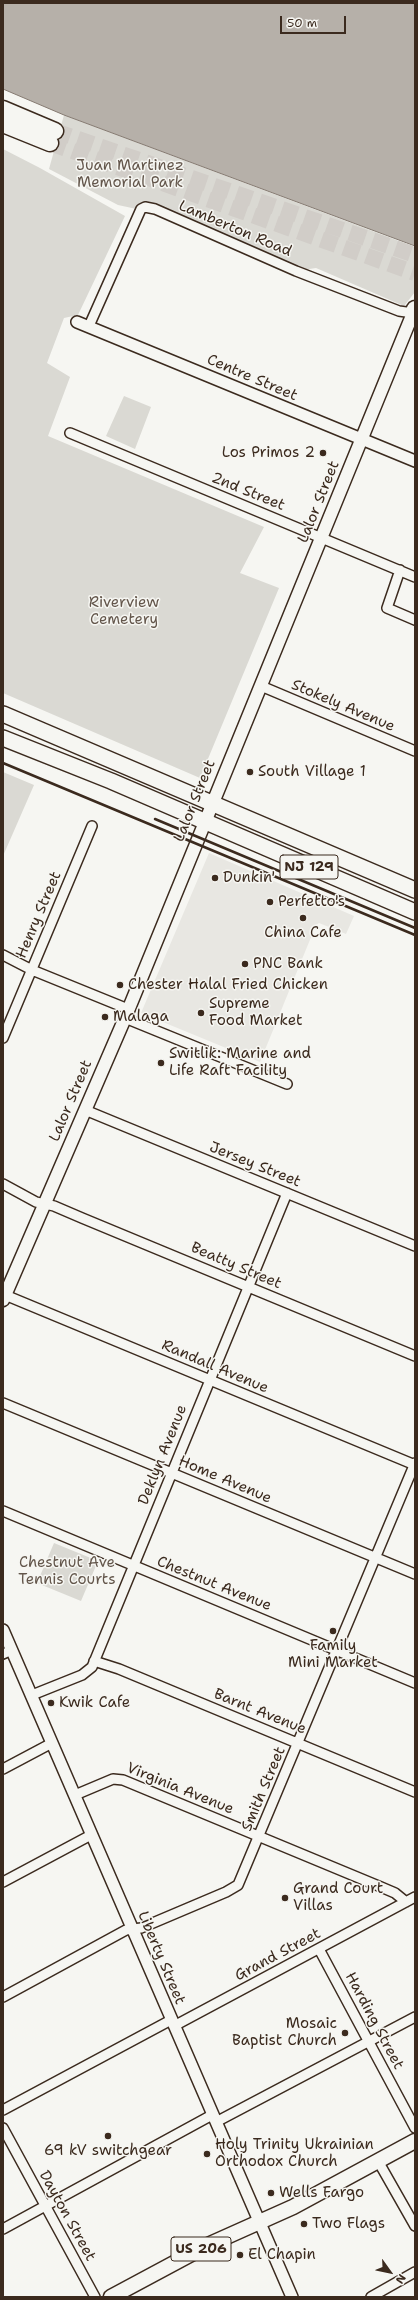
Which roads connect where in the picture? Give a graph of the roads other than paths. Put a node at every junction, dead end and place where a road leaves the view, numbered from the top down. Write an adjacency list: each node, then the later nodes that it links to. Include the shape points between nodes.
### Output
1 (3, 109): 2 (highway, via 52,137)
2 (3, 124)
3 (414, 312): 5 (street, Lamberton Road, via 399,311 296,271 145,206 141,209); 7 (main road, Lalor Street)
4 (77, 322): 5 (street, Centre Street)
5 (89, 326): 7 (street, Centre Street)
6 (70, 433): 9 (street, 2nd Street)
7 (362, 440): 8 (street, Centre Street); 9 (main road, Lalor Street)
8 (415, 461)
9 (322, 538): 10 (street, 2nd Street); 13 (main road, Lalor Street)
10 (400, 570): 11 (street, 2nd Street); 12 (street, via 387,608)
11 (415, 576)
12 (415, 620)
13 (261, 686): 16 (street, Stokely Avenue); 17 (main road, Lalor Street)
14 (3, 714): 17 (highway, NJ 129)
15 (3, 738): 18 (highway, NJ 129)
16 (415, 751)
17 (212, 803): 18 (main road, Lalor Street); 20 (highway, NJ 129)
18 (204, 822): 21 (highway, NJ 129); 24 (main road, Lalor Street)
19 (92, 826): 23 (street, Henry Street)
20 (415, 890)
21 (415, 912)
22 (3, 955): 23 (street)
23 (32, 970): 24 (street); 25 (street, Henry Street)
24 (126, 1014): 26 (street); 27 (main road, Lalor Street)
25 (3, 1038)
26 (287, 1084)
27 (85, 1110): 29 (street, Jersey Street); 30 (main road, Lalor Street)
28 (3, 1184): 30 (street, Beatty Street, via 36,1202)
29 (287, 1193): 31 (street, Jersey Street); 32 (street, Deklyn Avenue)
30 (45, 1204): 32 (street, Beatty Street); 33 (main road, Lalor Street)
31 (415, 1246)
32 (248, 1287): 34 (street, Beatty Street); 35 (street, Deklyn Avenue)
33 (4, 1298): 35 (street, Randall Avenue)
34 (415, 1356)
35 (210, 1380): 37 (street, Randall Avenue); 38 (street, Deklyn Avenue)
36 (3, 1403): 38 (street, Home Avenue)
37 (415, 1464): 40 (street, Smith Street)
38 (172, 1473): 40 (street, Home Avenue); 41 (street, Deklyn Avenue)
39 (3, 1511): 41 (street, Chestnut Avenue)
40 (375, 1558): 42 (street, Home Avenue); 44 (street, Smith Street)
41 (133, 1566): 44 (street, Chestnut Avenue); 46 (street, Deklyn Avenue)
42 (415, 1574)
43 (3, 1630): 45 (street, Liberty Street)
44 (337, 1651): 47 (street, Chestnut Avenue); 50 (street, Smith Street)
45 (7, 1652): 48 (street, Liberty Street)
46 (94, 1661): 48 (street, Deklyn Avenue, via 89,1671); 50 (street, Barnt Avenue)
47 (415, 1683)
48 (32, 1695): 49 (street, Liberty Street)
49 (52, 1743): 51 (street); 53 (street, Liberty Street)
50 (298, 1743): 52 (street, Barnt Avenue); 55 (street, Smith Street)
51 (3, 1769)
52 (415, 1792)
53 (75, 1795): 54 (street, Liberty Street); 55 (street, Virginia Avenue, via 117,1778)
54 (91, 1835): 56 (street); 59 (street, Liberty Street)
55 (259, 1837): 58 (street, Virginia Avenue, via 381,1886); 59 (street, Smith Street, via 241,1880 234,1888 142,1928)
56 (3, 1882)
57 (415, 1897): 58 (street, Grand Street)
58 (406, 1902): 60 (street, Grand Street)
59 (132, 1929): 61 (street, Smith Street); 63 (street, Liberty Street)
60 (319, 1949): 63 (street, Grand Street); 64 (street, Harding Street)
61 (3, 1997)
62 (415, 2017): 64 (street)
63 (173, 2023): 65 (street, Grand Street); 66 (street, Liberty Street)
64 (369, 2041): 66 (street); 68 (street, Harding Street)
65 (3, 2110)
66 (214, 2119): 71 (street); 72 (street, Liberty Street)
67 (3, 2128): 71 (street, Dayton Street)
68 (415, 2128)
69 (415, 2141): 70 (main road, US 206)
70 (378, 2161): 72 (main road, US 206); 73 (street)
71 (45, 2206): 74 (street); 76 (street, Dayton Street)
72 (260, 2222): 77 (main road, US 206, via 208,2245); 78 (street, Liberty Street)
73 (415, 2226)
74 (3, 2229)
75 (415, 2272): 79 (street)
76 (95, 2297)
77 (111, 2297)
78 (292, 2297)
79 (370, 2297)

